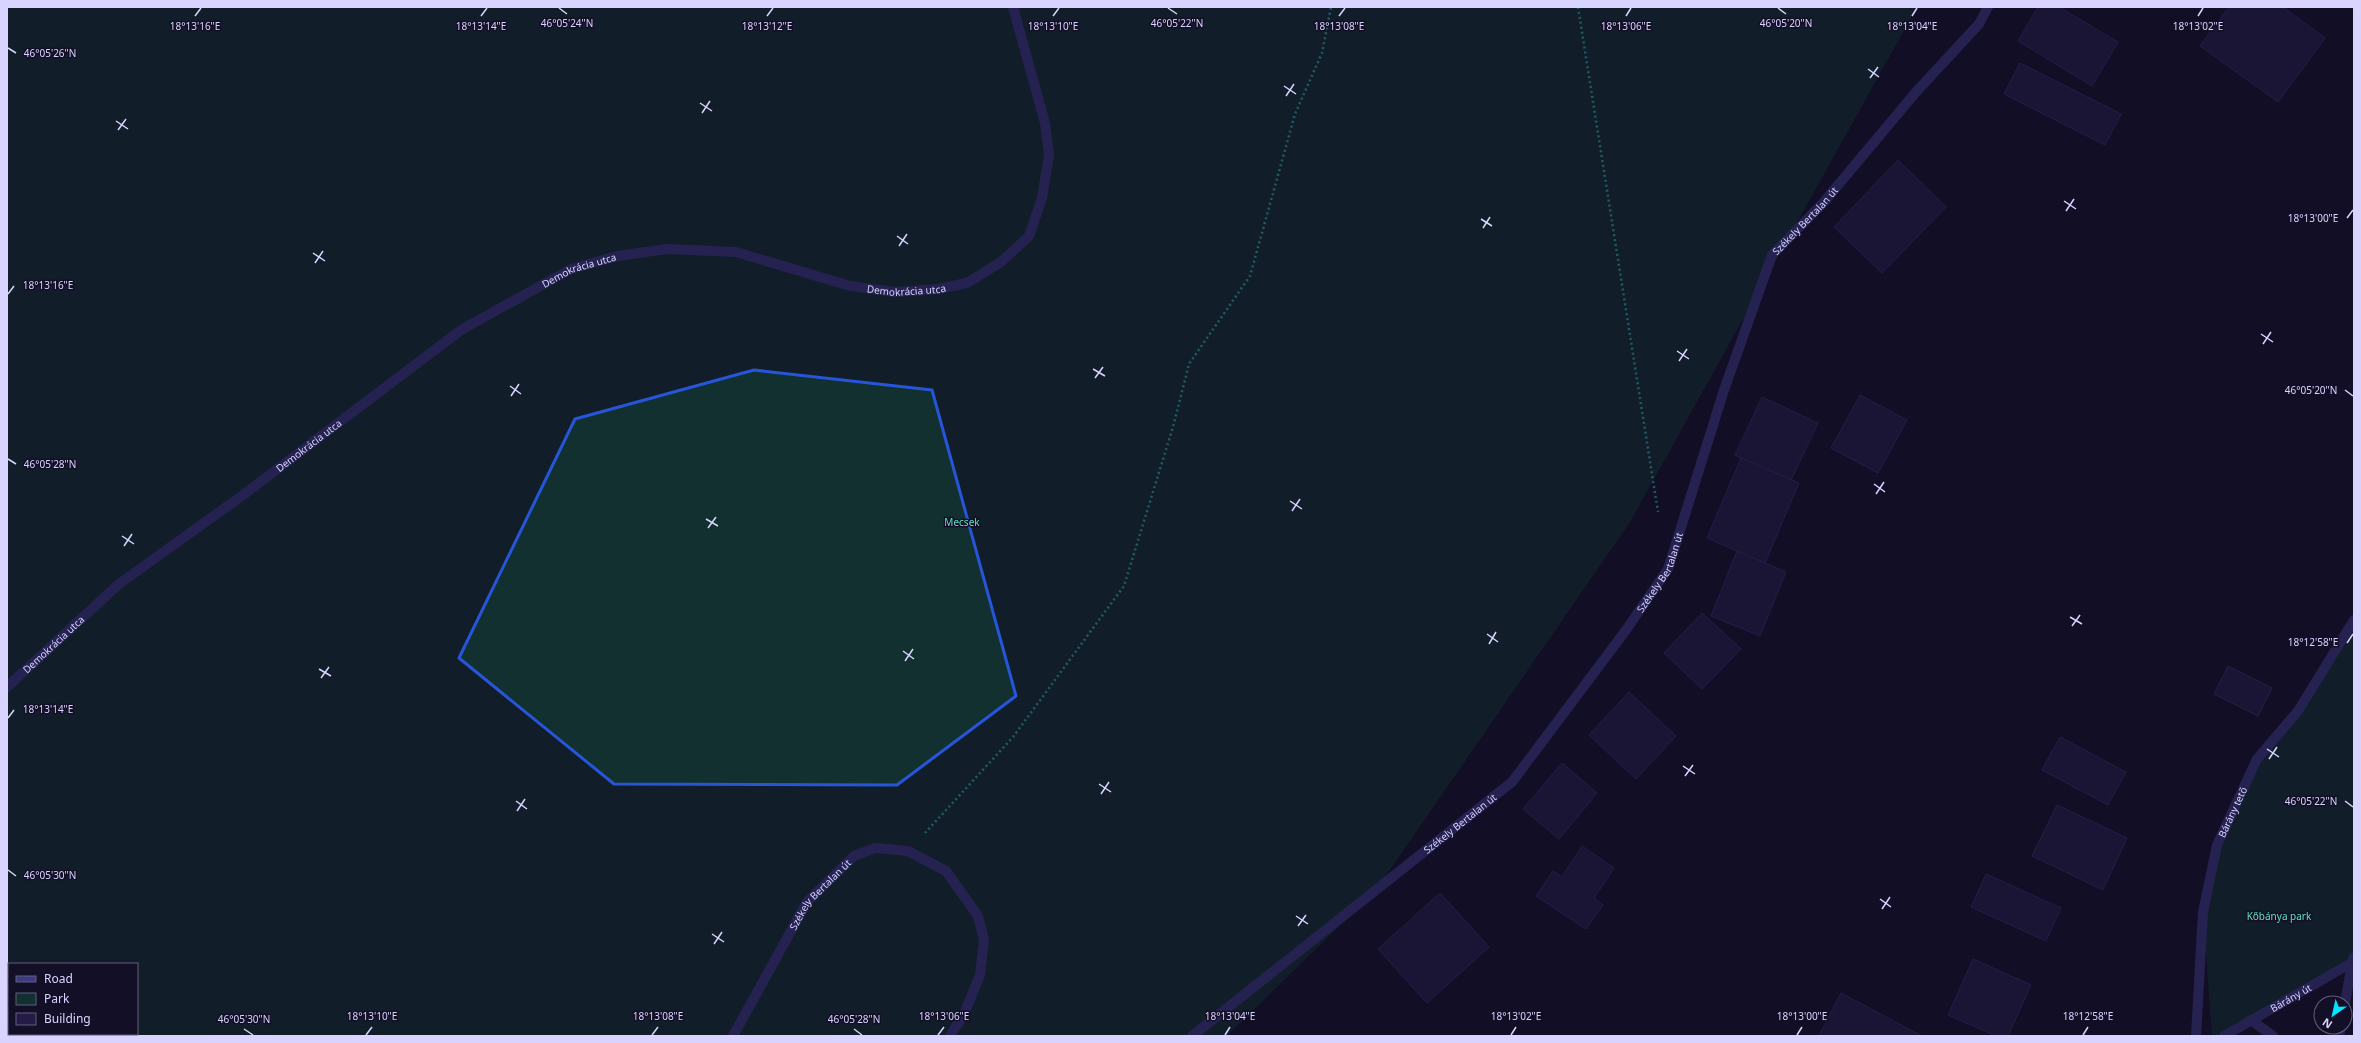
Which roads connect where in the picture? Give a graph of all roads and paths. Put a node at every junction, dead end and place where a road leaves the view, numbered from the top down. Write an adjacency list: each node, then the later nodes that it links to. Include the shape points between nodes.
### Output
1 (1013, 7): 7 (street, Demokrácia utca, via 1045,123 1049,155 1042,198 1028,236 1001,262 967,283 938,289 895,292 850,286 736,252 667,249 617,256 571,269 461,330 243,495 118,584)
2 (1331, 7): 8 (path, via 1322,53 1295,114 1250,276 1189,364 1173,427 1124,586 1013,737)
3 (1578, 7): 5 (path)
4 (1988, 7): 14 (street, Székely Bertalan út, via 1979,24 1916,92 1822,203 1772,255 1724,390 1668,570 1512,782)
5 (1659, 515)
6 (2354, 620): 15 (street, Bárány tető, via 2298,711 2257,759 2217,846 2202,912)
7 (7, 687)
8 (908, 851): 12 (street, Székely Bertalan út, via 875,848 854,856 807,902); 13 (street, Székely Bertalan út, via 946,871 978,916 984,940 980,975 964,1014)
9 (2353, 959): 10 (street); 11 (street, Bárány út)
10 (2346, 995)
11 (2251, 1020): 16 (street, Bárány út); 17 (street)
12 (733, 1036)
13 (950, 1036)
14 (1192, 1036)
15 (2196, 1036)
16 (2224, 1036)
17 (2273, 1036)

